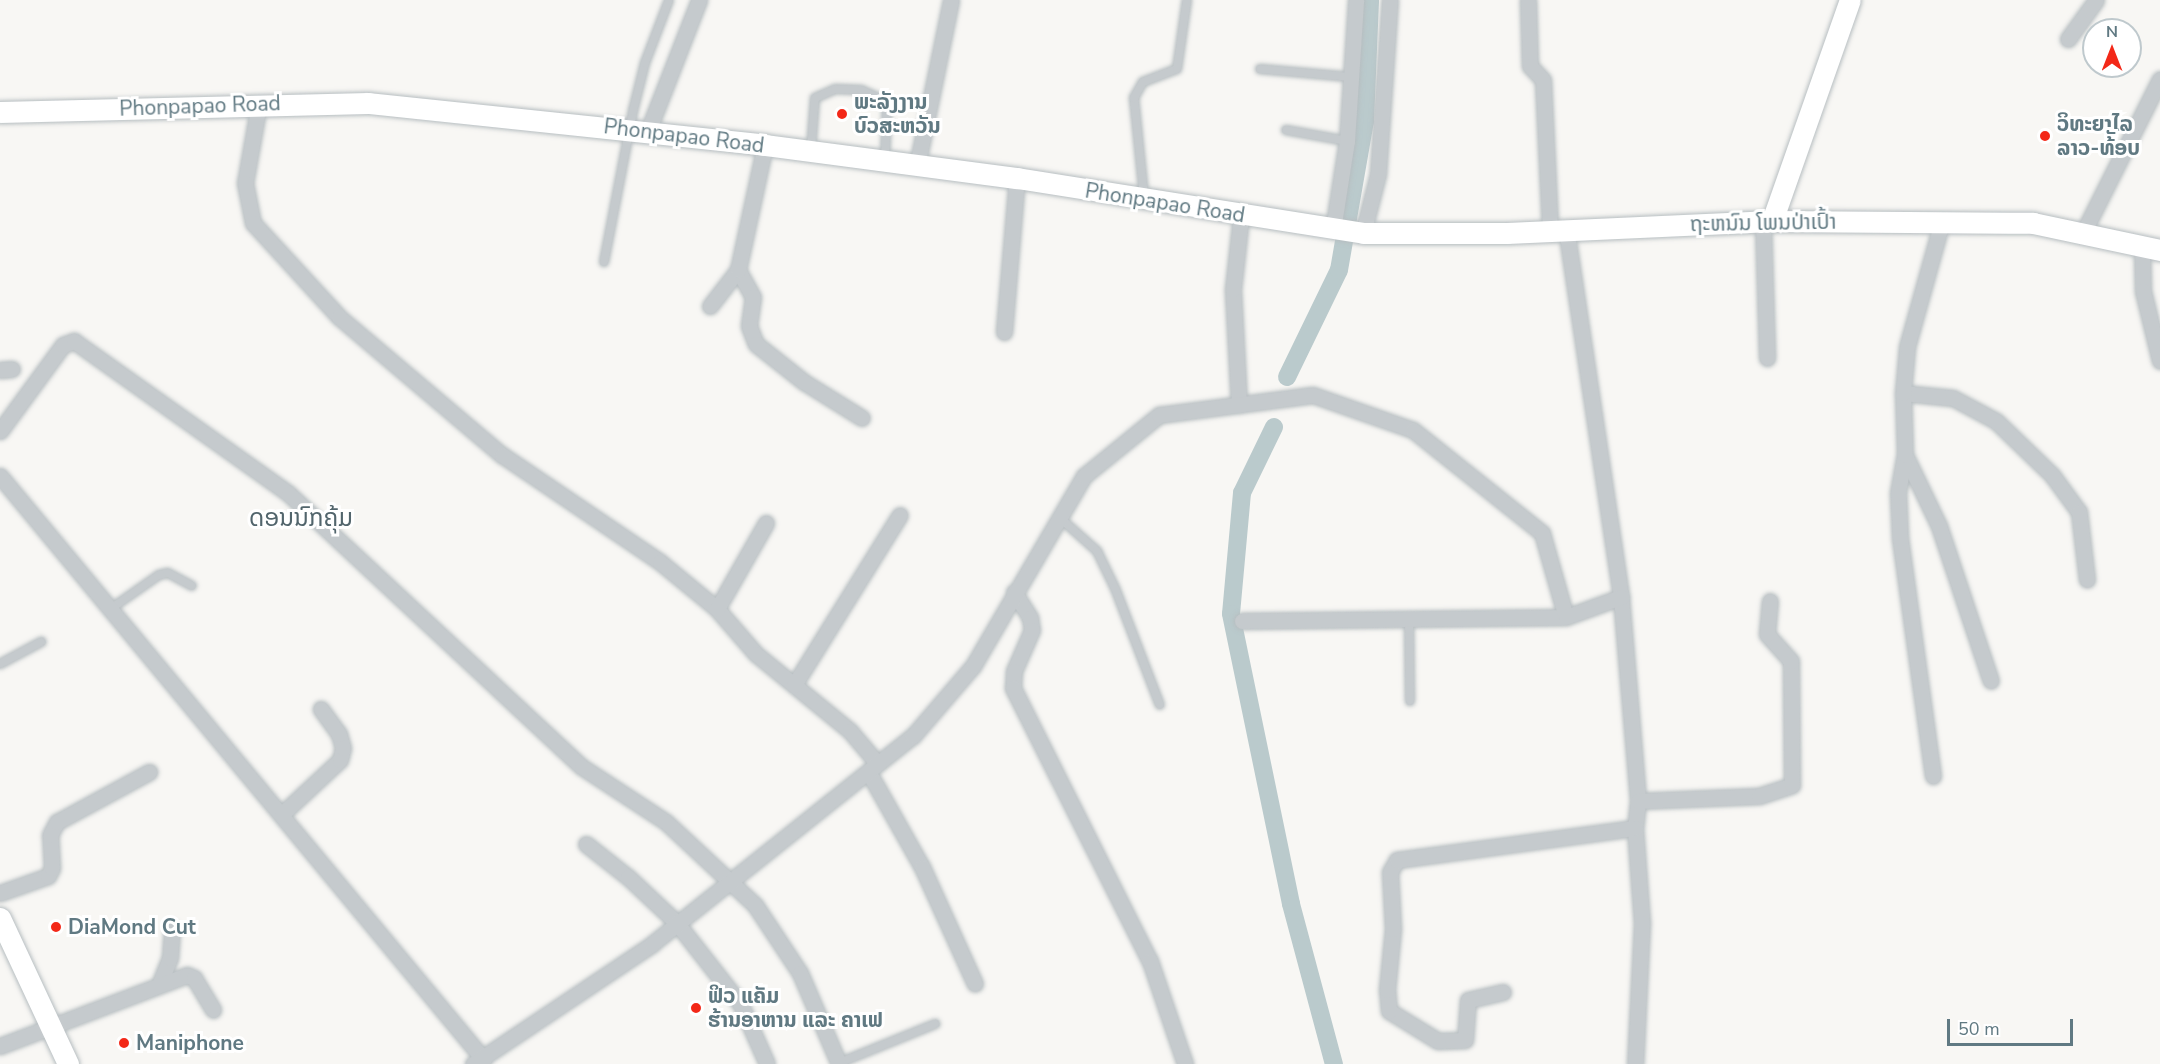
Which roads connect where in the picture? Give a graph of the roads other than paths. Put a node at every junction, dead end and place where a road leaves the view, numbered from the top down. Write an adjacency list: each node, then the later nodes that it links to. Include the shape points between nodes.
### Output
1 (669, 0): 16 (lane, via 645,63)
2 (699, 0): 16 (street)
3 (951, 0): 22 (street)
4 (1187, 0): 24 (lane, via 1177,69 1143,82 1134,98)
5 (1356, 0): 12 (street)
6 (1390, 0): 30 (street, via 1378,174)
7 (1528, 0): 28 (street, via 1530,66 1543,80)
8 (1850, 0): 26 (street)
9 (2096, 0): 10 (street)
10 (2068, 39)
11 (1260, 69): 12 (lane)
12 (1351, 77): 18 (street)
13 (2160, 79): 31 (street)
14 (259, 104): 15 (street, Phonpapao Road); 16 (street, Phonpapao Road, via 368,103); 53 (street, via 245,183 253,223 339,317 502,455 660,562)
15 (0, 112)
16 (638, 130): 19 (street, Phonpapao Road); 33 (lane)
17 (1286, 130): 18 (lane)
18 (1347, 141): 29 (street)
19 (765, 145): 20 (street, Phonpapao Road); 34 (street)
20 (811, 152): 21 (street, Phonpapao Road); 21 (lane, via 815,98 835,89 861,90 887,107)
21 (885, 162): 22 (street, Phonpapao Road)
22 (917, 166): 23 (street, Phonpapao Road)
23 (1017, 178): 24 (street, Phonpapao Road); 36 (street)
24 (1144, 201): 25 (street, Phonpapao Road)
25 (1241, 216): 29 (street, Phonpapao Road); 40 (street, via 1233,289)
26 (1767, 221): 27 (street, ຖະຫນົນ ໂພນປ່າເປົ້າ); 28 (street, ຖະຫນົນ ໂພນປ່າເປົ້າ); 37 (street)
27 (1942, 222): 31 (street, ຖະຫນົນ ໂພນປ່າເປົ້າ, via 2033,223); 39 (street, via 1907,347)
28 (1558, 228): 30 (street, ຖະຫນົນ ໂພນປ່າເປົ້າ); 51 (street)
29 (1336, 230): 30 (street, Phonpapao Road)
30 (1363, 233)
31 (2083, 233): 32 (street, ຖະຫນົນ ໂພນປ່າເປົ້າ)
32 (2151, 248): 38 (street, via 2143,291)
33 (604, 262)
34 (738, 270): 35 (street); 41 (street, via 753,297 749,326 756,344 804,382)
35 (710, 306)
36 (1004, 332)
37 (1767, 358)
38 (2160, 361)
39 (1903, 393): 43 (street); 48 (street, via 1953,398 1996,421 2052,475 2079,512)
40 (1239, 405): 46 (street, via 1159,415 1084,476); 55 (street, via 1313,395 1413,430 1542,533)
41 (862, 418)
42 (0, 431): 72 (street, via 63,345 74,341 289,494 582,767 666,822)
43 (1905, 455): 60 (street, via 1939,526); 67 (street, via 1898,493 1900,538)
44 (0, 476): 54 (street)
45 (900, 515): 61 (street)
46 (1060, 518): 50 (street); 63 (lane, via 1097,551)
47 (766, 523): 53 (street)
48 (2087, 580)
49 (192, 586): 54 (lane, via 168,573 159,575)
50 (1014, 592): 65 (street, via 973,666 913,736); 88 (street, via 1032,630 1014,671 1013,688 1150,961)
51 (1621, 597): 55 (street); 68 (street)
52 (1770, 602): 68 (street, via 1767,634 1791,661 1792,785 1759,796)
53 (717, 609): 61 (street, via 756,654)
54 (108, 611): 69 (street)
55 (1566, 617): 56 (street)
56 (1409, 619): 57 (street); 62 (lane)
57 (1242, 621)
58 (41, 642): 59 (lane)
59 (0, 664)
60 (1991, 681)
61 (794, 685): 65 (street, via 850,730)
62 (1410, 701)
63 (1160, 705)
64 (321, 709): 69 (street, via 339,734 343,748 340,760)
65 (874, 768): 72 (street); 77 (street)
66 (149, 772): 73 (street, via 57,822 50,835 52,868 48,876)
67 (1933, 776)
68 (1638, 801): 70 (street)
69 (282, 814): 84 (street)
70 (1635, 828): 79 (street, via 1397,860 1390,872 1393,929 1387,990 1389,1011 1438,1041 1465,1040 1468,1000); 89 (street, via 1642,913)
71 (586, 844): 75 (street)
72 (730, 883): 75 (street); 87 (street, via 755,905 800,973)
73 (0, 893)
74 (0, 918): 82 (street)
75 (676, 922): 84 (street, via 652,944); 86 (street, via 741,1005)
76 (172, 929): 78 (street, via 170,958)
77 (975, 984)
78 (159, 985): 80 (street, via 187,975 194,978); 82 (street)
79 (1503, 992)
80 (213, 1010)
81 (935, 1024): 87 (lane)
82 (49, 1027): 83 (street); 85 (street)
83 (0, 1046)
84 (479, 1062)
85 (68, 1064)
86 (767, 1064)
87 (839, 1064)
88 (1185, 1064)
89 (1635, 1064)

